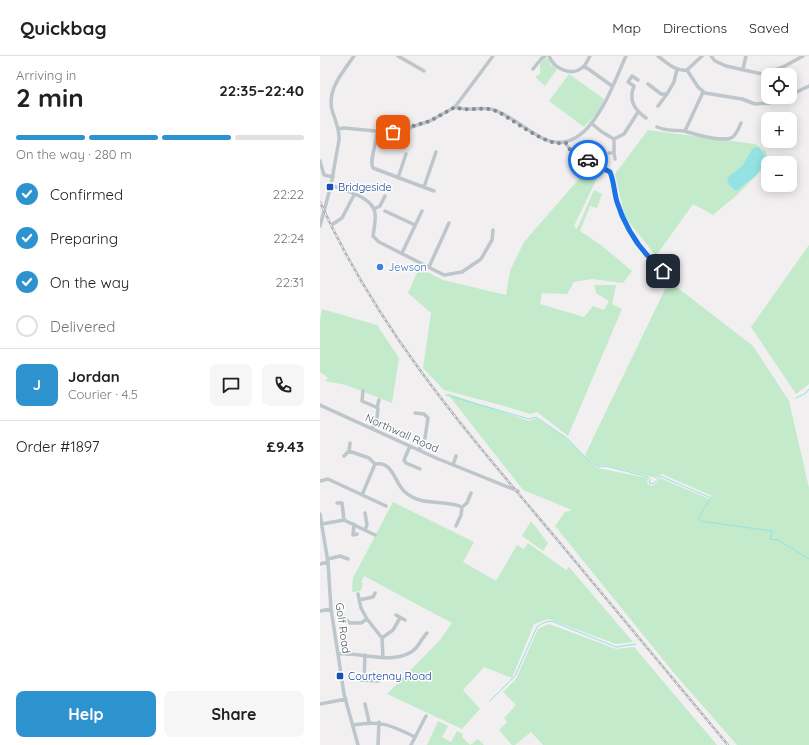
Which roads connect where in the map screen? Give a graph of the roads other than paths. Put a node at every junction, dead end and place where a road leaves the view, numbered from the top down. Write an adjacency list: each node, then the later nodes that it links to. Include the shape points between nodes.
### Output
1 (354, 56): 34 (street, via 337,81 332,96 331,105)
2 (398, 56): 18 (street)
3 (493, 56): 28 (street)
4 (545, 56): 16 (street)
5 (549, 56): 13 (street, via 566,71 575,71)
6 (590, 56): 13 (street)
7 (626, 56): 21 (street)
8 (658, 56): 14 (street)
9 (702, 56): 17 (street)
10 (711, 56): 15 (street, via 726,66)
11 (746, 56): 15 (street)
12 (801, 57): 15 (street, via 766,74)
13 (583, 67): 21 (street)
14 (677, 69): 17 (street); 25 (street, via 674,82)
15 (743, 69)
16 (533, 70)
17 (687, 70): 23 (street)
18 (424, 71)
19 (638, 80): 29 (street, via 632,76 628,82 634,86 632,103)
20 (648, 84): 25 (street, via 661,94)
21 (612, 86): 31 (street, via 603,108)
22 (809, 86): 24 (street)
23 (703, 92): 26 (street); 35 (street)
24 (797, 92)
25 (667, 94): 27 (street)
26 (761, 104)
27 (658, 106)
28 (455, 107): 36 (street, via 414,127 393,132); 38 (street, via 494,110 542,138 556,144)
29 (638, 112): 30 (street); 37 (street, via 626,131)
30 (646, 118)
31 (591, 123): 37 (street); 38 (street)
32 (741, 123): 35 (street, via 735,136 729,139)
33 (657, 127): 35 (street)
34 (338, 129): 36 (street); 47 (street, via 339,140)
35 (684, 131)
36 (377, 132): 48 (street, via 371,165 376,170)
37 (614, 139): 41 (street)
38 (566, 143): 64 (street, via 570,150 610,172 621,216 636,243)
39 (436, 152): 50 (street)
40 (609, 153): 41 (street)
41 (614, 153): 45 (street)
42 (406, 154): 44 (street)
43 (400, 157): 44 (street)
44 (405, 159): 48 (street)
45 (615, 159)
46 (320, 161): 47 (street, via 324,175)
47 (333, 177): 49 (street)
48 (398, 178): 50 (street)
49 (331, 185): 52 (street); 60 (street)
50 (424, 187): 51 (street)
51 (434, 191)
52 (354, 195): 54 (street); 58 (street, via 342,218)
53 (385, 196): 54 (street, via 380,206)
54 (374, 209): 62 (street, via 373,236 379,242)
55 (385, 211): 59 (street)
56 (422, 211): 59 (street)
57 (449, 222): 63 (street)
58 (333, 224)
59 (415, 225): 62 (street)
60 (320, 226)
61 (493, 230): 63 (street, via 492,240 482,259 462,272 444,275)
62 (402, 253): 63 (street)
63 (429, 267)
64 (669, 276)
65 (363, 391): 68 (street, via 362,401)
66 (379, 400): 68 (street)
67 (320, 405): 70 (street, Northwall Road)
68 (377, 407): 70 (street, via 377,418)
69 (415, 413): 73 (street, via 424,414 428,418 425,438)
70 (372, 429): 72 (street, Northwall Road)
71 (350, 443): 74 (street)
72 (410, 446): 73 (street, Northwall Road); 79 (street, via 404,460)
73 (419, 450): 78 (street, Northwall Road)
74 (349, 451): 75 (street); 77 (street, via 369,458)
75 (344, 456)
76 (456, 456): 78 (street)
77 (375, 464): 86 (street); 90 (street, via 383,464 388,468 405,493 421,501 430,505 446,502)
78 (453, 465): 82 (street, Northwall Road)
79 (414, 467): 80 (street); 81 (street)
80 (420, 469)
81 (412, 472)
82 (478, 476): 83 (street); 85 (street, Northwall Road)
83 (476, 480)
84 (320, 481): 86 (street, via 328,479)
85 (518, 490)
86 (362, 495): 89 (street)
87 (469, 495): 90 (street, via 467,503)
88 (337, 502): 93 (street, via 342,503)
89 (386, 506)
90 (462, 507): 96 (street, via 460,523)
91 (364, 513): 97 (street, via 367,525)
92 (320, 514): 94 (street, Golf Road)
93 (344, 520): 94 (street); 95 (street)
94 (322, 524): 101 (street, Golf Road)
95 (354, 524): 97 (street); 98 (street, via 353,535)
96 (456, 526)
97 (365, 530): 99 (street)
98 (357, 534)
99 (374, 535)
100 (348, 559): 101 (street, via 340,556)
101 (328, 560): 102 (street); 108 (street, Golf Road)
102 (320, 564)
103 (375, 592): 105 (street)
104 (358, 594): 107 (street)
105 (373, 597): 106 (street); 107 (street)
106 (378, 599)
107 (359, 600): 111 (street)
108 (331, 609): 110 (street); 115 (street, Golf Road)
109 (340, 610): 111 (street, via 346,621 355,624)
110 (320, 611)
111 (367, 619): 114 (street)
112 (405, 620): 114 (street, via 398,616 393,630)
113 (427, 633): 117 (street, via 407,654 391,659)
114 (382, 638): 117 (street)
115 (338, 654): 116 (street); 119 (street, Golf Road)
116 (365, 655): 117 (street); 118 (street, via 362,680)
117 (383, 658)
118 (379, 681)
119 (346, 699): 120 (street); 125 (street, Golf Road)
120 (320, 704)
121 (367, 706): 123 (street)
122 (426, 716): 126 (street)
123 (370, 722): 124 (street); 125 (street)
124 (379, 722): 126 (street); 128 (street)
125 (353, 725): 127 (street, Golf Road)
126 (415, 737): 129 (street)
127 (358, 745)
128 (378, 745)
129 (411, 745)

